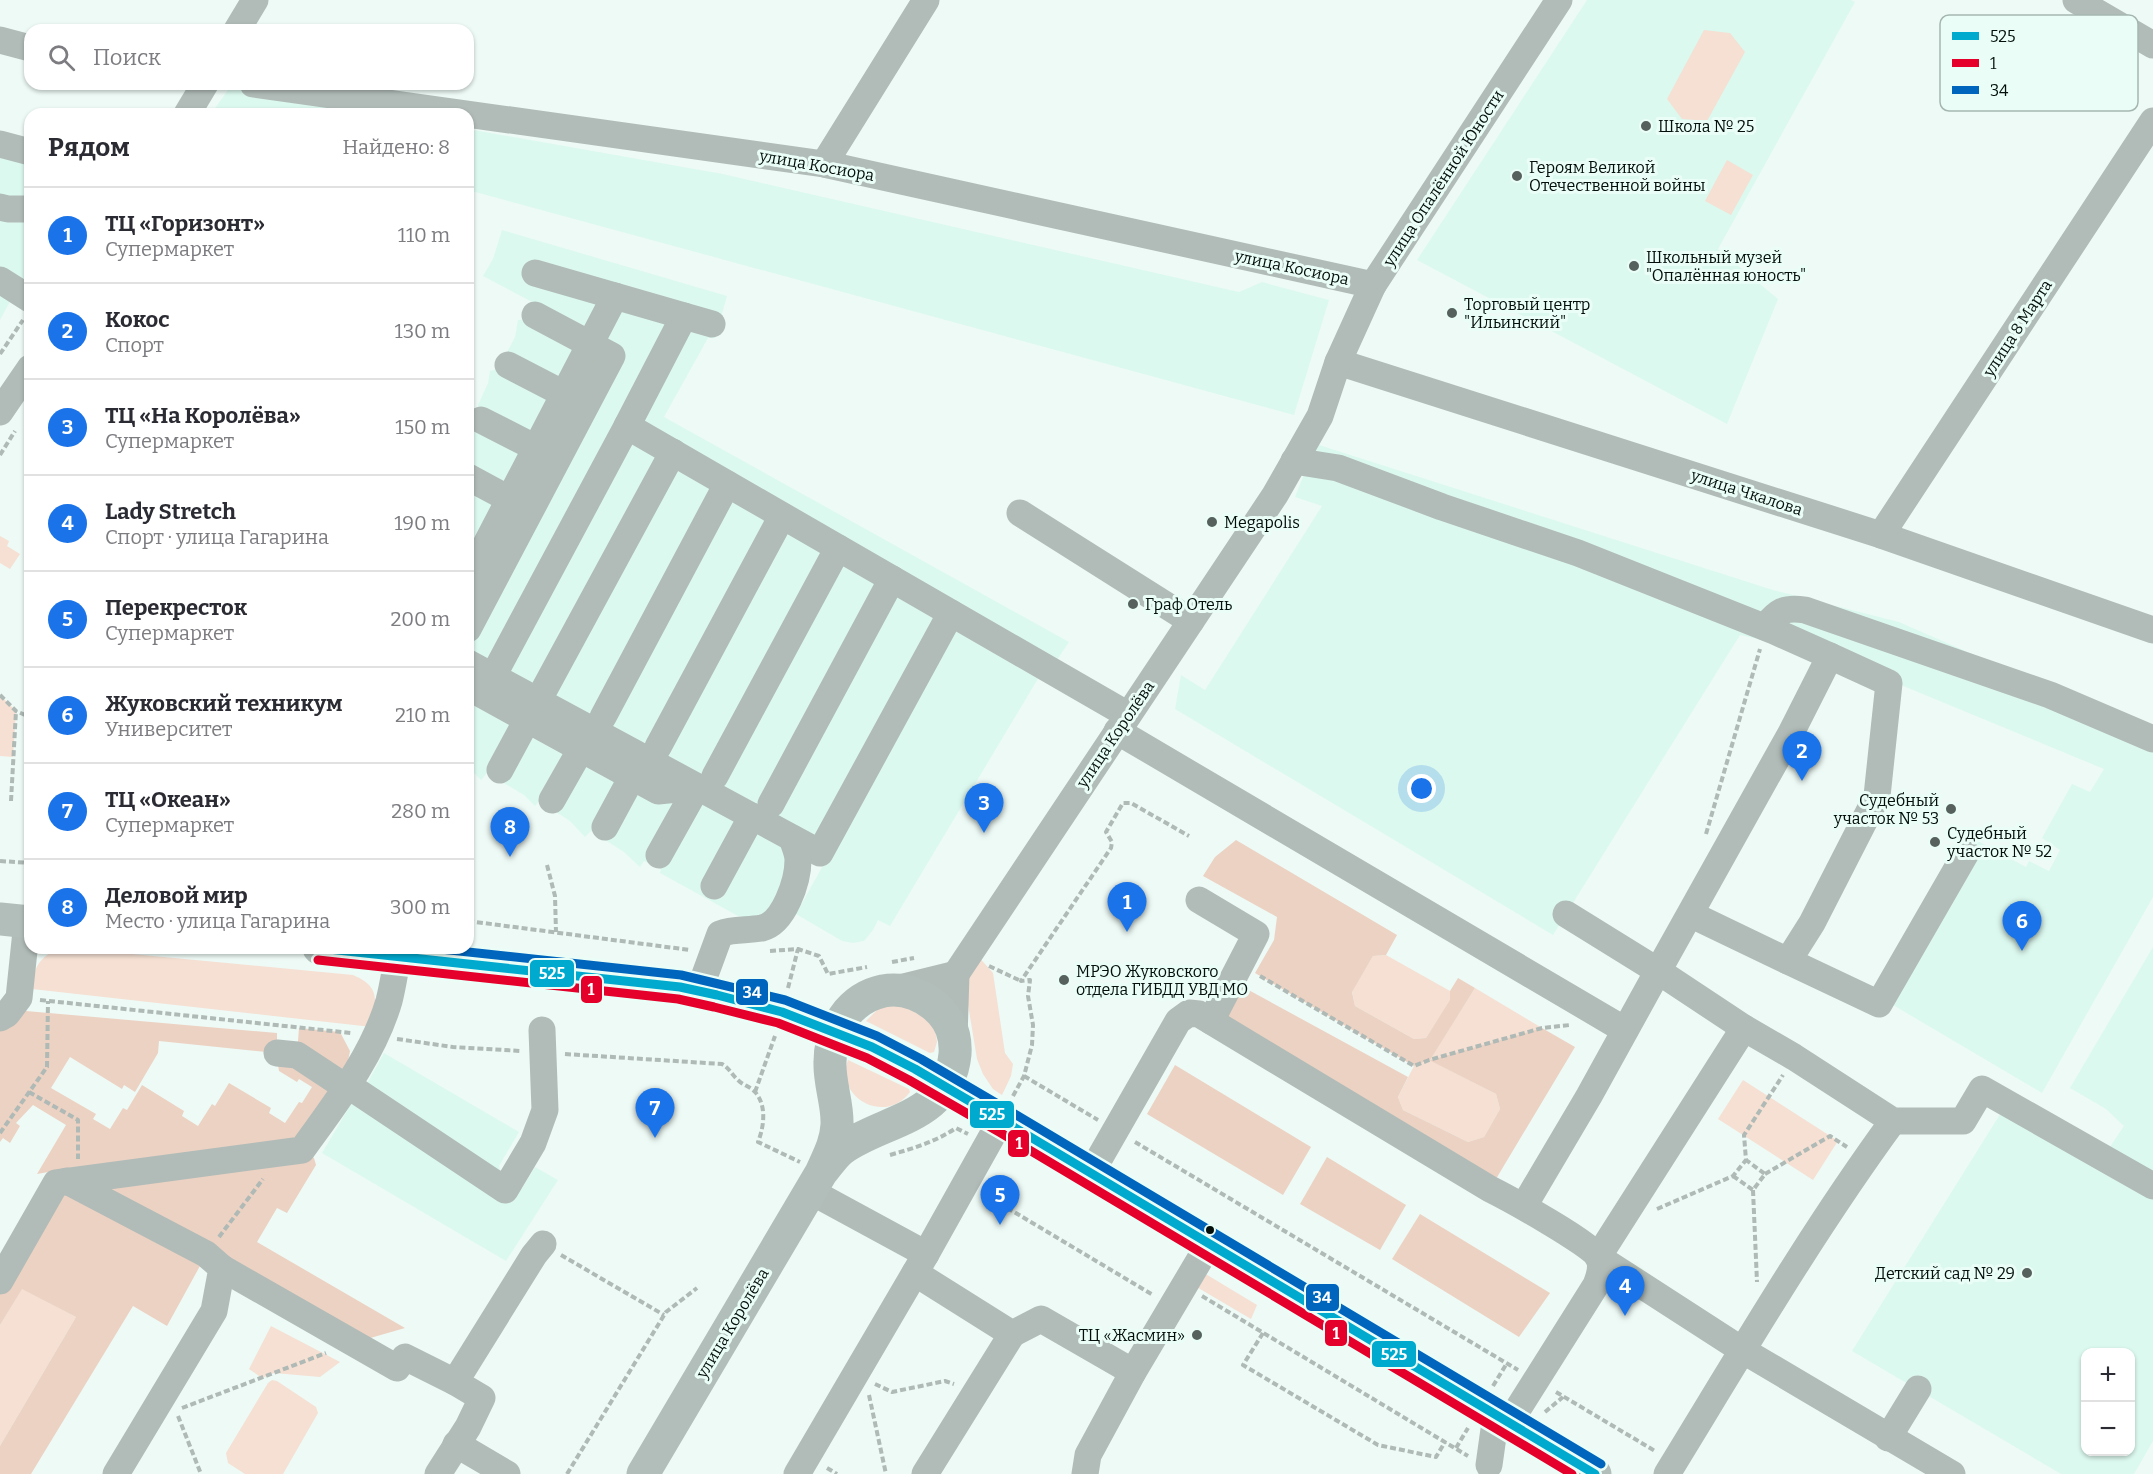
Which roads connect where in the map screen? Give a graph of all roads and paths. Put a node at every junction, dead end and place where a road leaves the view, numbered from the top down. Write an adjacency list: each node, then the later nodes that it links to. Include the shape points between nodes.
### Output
1 (255, 0): 6 (street)
2 (926, 0): 19 (street)
3 (1559, 0): 24 (street, улица Опалённой Юности)
4 (2076, 0): 5 (street)
5 (2102, 15)
6 (241, 24)
7 (2138, 36): 9 (street)
8 (0, 40): 10 (street)
9 (2153, 45)
10 (24, 46)
11 (201, 90): 13 (street)
12 (296, 90): 14 (street, улица Косиора)
13 (191, 108)
14 (424, 108)
15 (474, 115): 19 (street, улица Косиора)
16 (2153, 122): 48 (street, улица 8 Марта)
17 (0, 144): 18 (street)
18 (24, 150)
19 (824, 164): 24 (street, улица Косиора)
20 (0, 208): 21 (street)
21 (24, 209)
22 (535, 273): 25 (street)
23 (0, 280): 26 (street)
24 (1373, 285): 33 (street, улица Опалённой Юности)
25 (615, 296): 29 (street); 31 (street)
26 (24, 306)
27 (24, 314): 32 (path)
28 (535, 315): 31 (street)
29 (684, 316): 30 (street); 39 (street)
30 (712, 324)
31 (590, 344): 36 (street); 53 (street, via 612,356)
32 (0, 354)
33 (1338, 362): 42 (street, улица Опалённой Юности, via 1320,416); 48 (street, улица Чкалова)
34 (508, 365): 36 (street)
35 (15, 379): 37 (street)
36 (564, 394): 40 (street)
37 (0, 412)
38 (481, 420): 40 (street)
39 (627, 426): 41 (street); 58 (street)
40 (536, 448): 45 (street)
41 (673, 452): 44 (street); 60 (street)
42 (1294, 461): 54 (street, улица Королёва); 55 (street, via 1338,468 1578,553)
43 (474, 480): 45 (street)
44 (727, 484): 47 (street); 65 (street)
45 (509, 500): 49 (street)
46 (1020, 513): 54 (street)
47 (782, 516): 50 (street); 69 (street)
48 (1881, 535): 56 (street, улица Чкалова)
49 (475, 548)
50 (838, 548): 51 (street); 73 (street)
51 (892, 579): 52 (street); 76 (street)
52 (951, 613): 67 (street); 79 (street, via 820,853)
53 (474, 618)
54 (1191, 621): 67 (street, улица Королёва)
55 (1765, 627): 57 (street); 68 (street, via 1777,613 1792,608 1805,610 2050,695); 80 (path)
56 (2153, 630)
57 (1830, 656): 89 (street); 94 (street, via 1889,683 1877,796)
58 (499, 665)
59 (474, 666): 73 (street)
60 (545, 687)
61 (0, 695): 63 (path)
62 (474, 696): 66 (street)
63 (16, 711): 64 (path); 75 (path)
64 (24, 714)
65 (603, 717)
66 (528, 720): 70 (street); 71 (street)
67 (1122, 723): 97 (street, улица Королёва); 106 (street)
68 (2153, 739)
69 (658, 747)
70 (581, 749): 72 (street); 74 (street)
71 (500, 770)
72 (632, 777): 73 (street, via 658,791); 77 (street)
73 (706, 782): 76 (street); 82 (street)
74 (552, 800)
75 (11, 801)
76 (761, 810): 79 (street); 86 (street)
77 (605, 827)
78 (1189, 836): 119 (path, via 1131,803 1123,803 1106,832 1111,848 1021,981 1030,980 1033,1025 1024,1076)
79 (792, 838): 99 (street, via 799,858 787,903 776,920 763,927 720,934)
80 (1704, 843)
81 (1966, 853): 94 (street, via 1879,1004)
82 (660, 855)
83 (0, 861): 84 (path)
84 (24, 863)
85 (547, 866): 91 (path, via 555,896)
86 (714, 886)
87 (1199, 900): 103 (street, via 1256,934)
88 (1566, 914): 95 (street)
89 (1690, 914): 94 (street); 95 (street)
90 (19, 921): 100 (street)
91 (556, 933)
92 (387, 954): 93 (main road)
93 (398, 955): 99 (main road); 108 (street, via 389,1000)
94 (1788, 962)
95 (1658, 971): 105 (street); 106 (street)
96 (1255, 973): 104 (path, via 1414,1066)
97 (956, 974): 98 (street); 109 (street)
98 (891, 990): 107 (main road, via 854,1006); 109 (main road, via 916,994 936,1007 946,1018)
99 (699, 991): 107 (main road, via 762,1006)
100 (19, 994): 101 (path); 102 (street, via 7,1014)
101 (48, 1001): 108 (path); 116 (path, via 47,1067)
102 (0, 1018)
103 (1211, 1021): 119 (street, via 1189,1013 1178,1021); 134 (street)
104 (1542, 1028)
105 (1743, 1028): 112 (street); 138 (street)
106 (1625, 1030): 134 (street)
107 (836, 1032): 113 (main road, via 830,1062); 114 (main road)
108 (376, 1036): 110 (path, via 453,1047); 115 (street)
109 (954, 1038): 114 (main road, via 954,1063)
110 (543, 1041): 115 (street, via 545,1110 533,1143 505,1190); 130 (path, via 722,1064 755,1092 763,1108 758,1142)
111 (277, 1053): 115 (street, via 297,1055)
112 (1794, 1057): 118 (street); 125 (path, via 1744,1135)
113 (833, 1086): 117 (main road, via 837,1096 855,1113 875,1121); 130 (main road, via 837,1125 831,1152)
114 (944, 1086): 117 (main road, via 923,1109); 120 (main road)
115 (347, 1088): 122 (street, via 302,1149)
116 (29, 1092): 121 (path); 129 (path, via 78,1120)
117 (902, 1120): 130 (main road, via 840,1150)
118 (1893, 1121): 124 (street); 132 (street, via 1963,1120 1982,1089)
119 (1116, 1130): 126 (street); 152 (path)
120 (994, 1132): 123 (path, via 957,1128 919,1148); 126 (main road); 131 (street)
121 (0, 1133)
122 (284, 1152): 129 (street); 139 (path)
123 (886, 1157)
124 (1865, 1159): 127 (path, via 1830,1136); 145 (street)
125 (1746, 1160): 127 (path); 128 (path)
126 (1091, 1173): 137 (main road)
127 (1765, 1174): 133 (path)
128 (1733, 1176): 133 (path); 135 (path)
129 (72, 1181): 139 (street); 141 (street, via 56,1183)
130 (816, 1182): 140 (street); 167 (main road, улица Королёва)
131 (966, 1183): 140 (street); 143 (path)
132 (2153, 1186)
133 (1753, 1190): 145 (path)
134 (1524, 1206): 138 (street)
135 (1655, 1210)
136 (543, 1244): 144 (path); 153 (street)
137 (1209, 1244): 143 (street); 156 (main road)
138 (1598, 1257): 149 (street); 152 (street, via 1601,1269 1596,1285)
139 (214, 1261): 148 (street); 162 (street, via 214,1311)
140 (920, 1263): 147 (street); 151 (street)
141 (0, 1281)
142 (697, 1288): 144 (path)
143 (1179, 1297): 146 (path); 150 (street)
144 (663, 1315): 166 (path)
145 (1759, 1324): 149 (street)
146 (1263, 1333): 158 (path); 158 (path, via 1243,1365 1378,1445 1436,1457)
147 (1012, 1334): 150 (street, via 1041,1319); 155 (street)
148 (353, 1343): 153 (street, via 397,1368 405,1357); 163 (path, via 175,1411)
149 (1742, 1350): 157 (street); 161 (street)
150 (1133, 1372): 171 (street, via 1088,1455)
151 (860, 1378): 155 (path, via 892,1392 945,1381); 168 (street); 169 (path)
152 (1536, 1380): 156 (street); 161 (path)
153 (455, 1382): 159 (street, via 482,1398)
154 (1918, 1389): 157 (street)
155 (976, 1392): 170 (street)
156 (1503, 1419): 160 (street); 172 (main road)
157 (1888, 1438): 173 (street)
158 (1445, 1442): 160 (path)
159 (456, 1444): 164 (street); 165 (street)
160 (1481, 1462)
161 (1671, 1468)
162 (116, 1474)
163 (201, 1474)
164 (438, 1474)
165 (507, 1474)
166 (567, 1474)
167 (643, 1474)
168 (797, 1474)
169 (886, 1474)
170 (925, 1474)
171 (1085, 1474)
172 (1595, 1474)
173 (1952, 1474)

